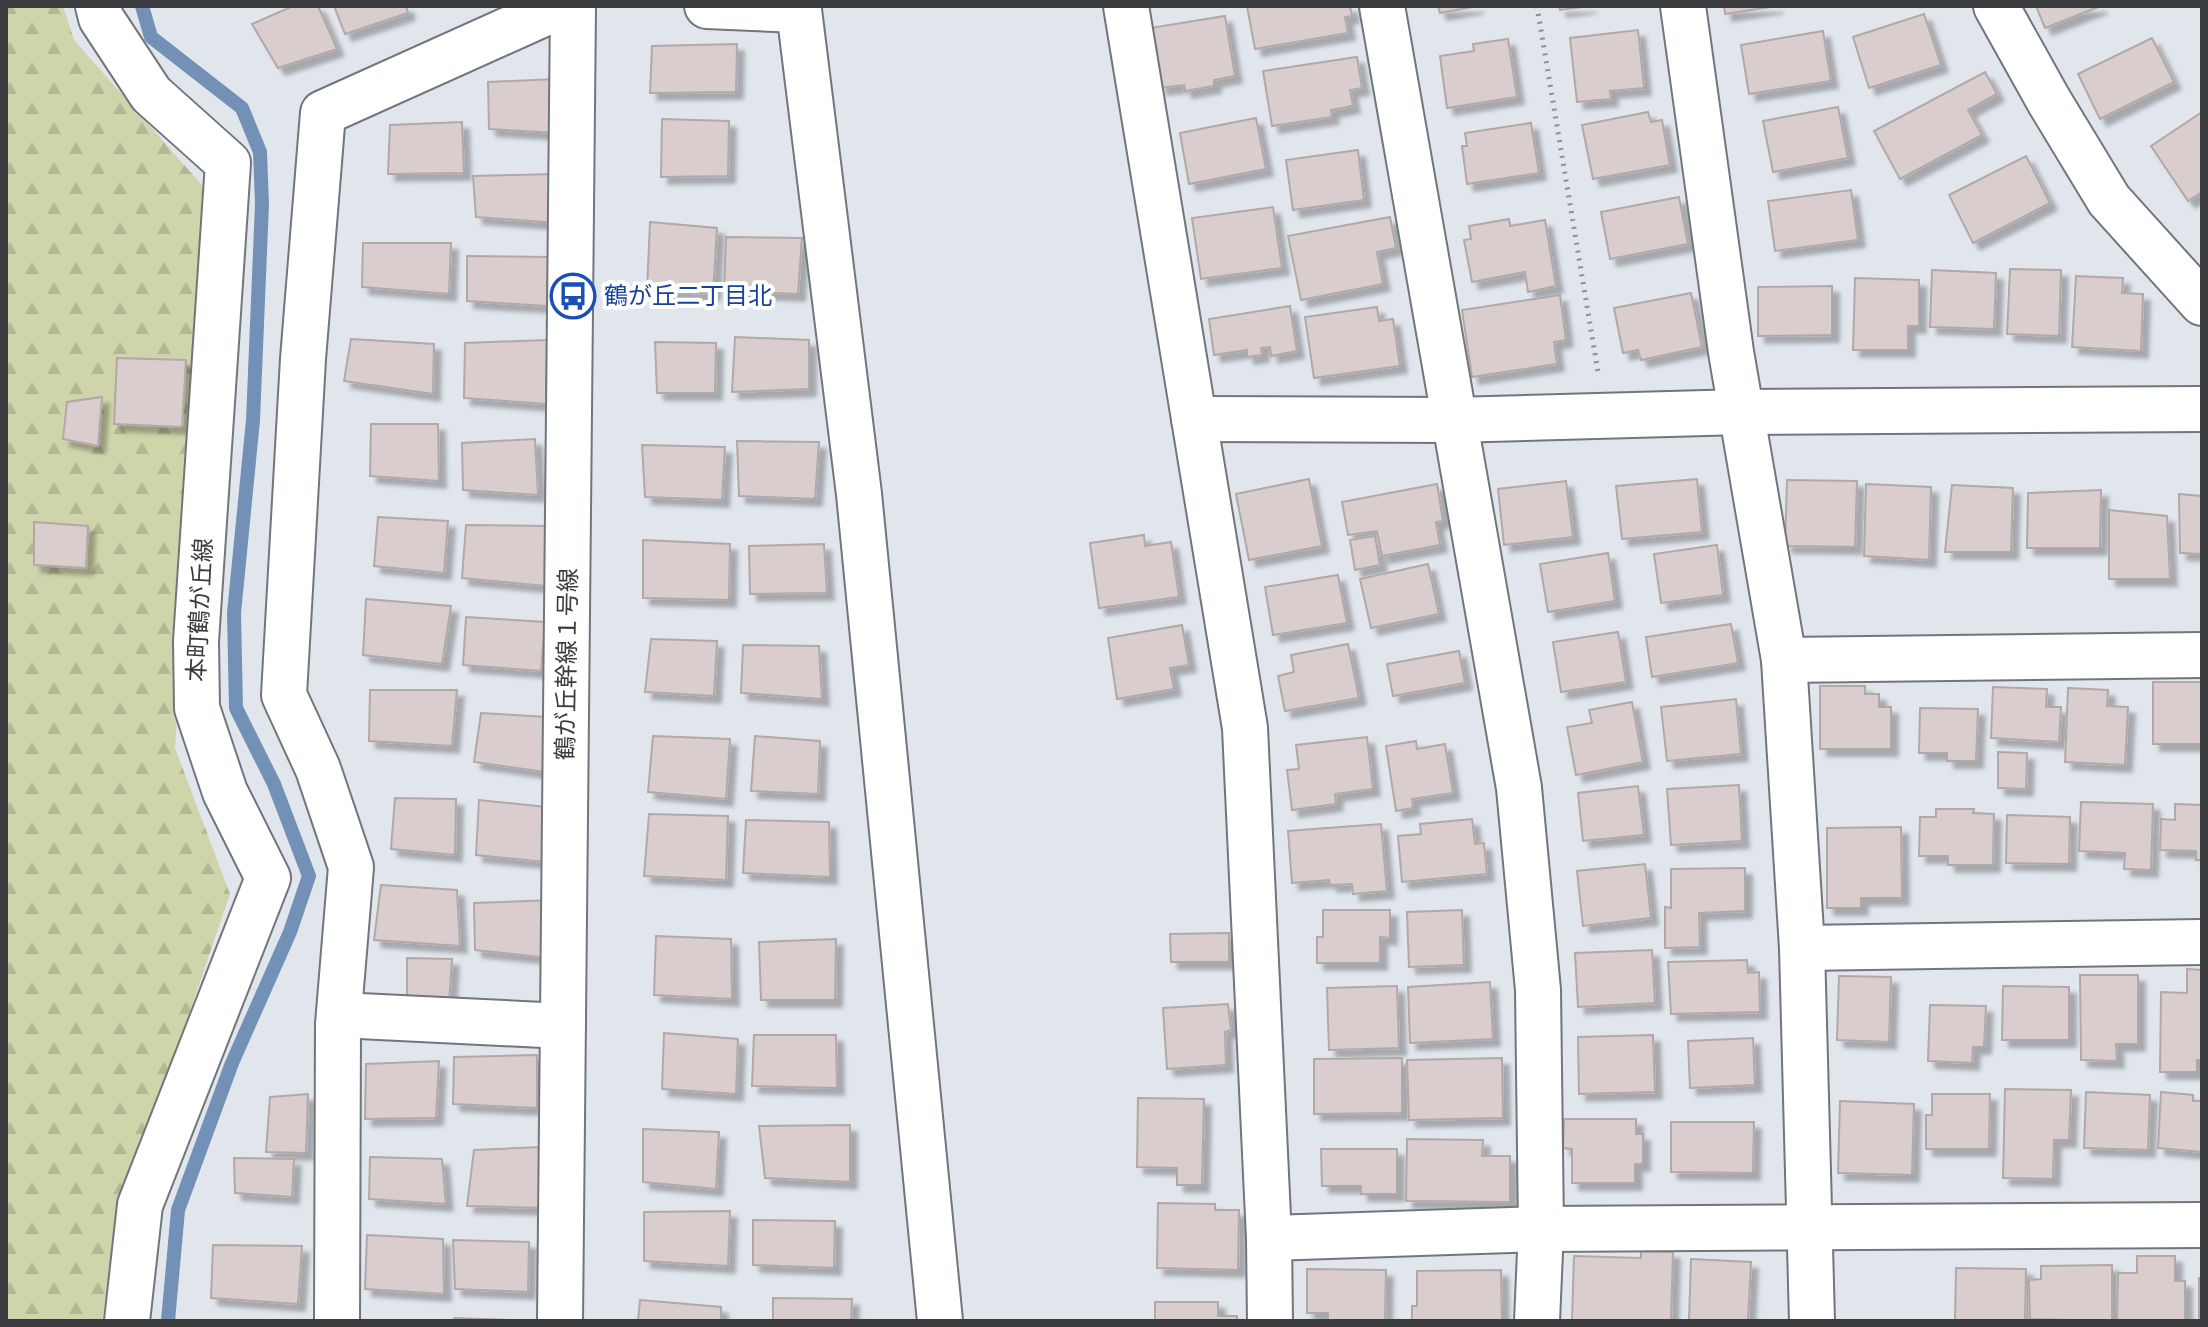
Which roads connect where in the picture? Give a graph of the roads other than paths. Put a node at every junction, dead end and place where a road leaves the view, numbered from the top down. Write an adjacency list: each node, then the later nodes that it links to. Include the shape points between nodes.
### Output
1 (98, 6): 24 (street, 本町鶴が丘線, via 151,94 228,163 196,641 197,708 225,792 268,878 140,1205)
2 (561, 6): 18 (street, via 323,113 284,695 318,769 351,867)
3 (573, 6): 19 (street, 鶴が丘幹線１号線)
4 (707, 6): 27 (street, via 799,10 859,494)
5 (1126, 6): 12 (street)
6 (1382, 6): 13 (street)
7 (1683, 6): 11 (street)
8 (1996, 6): 9 (street, via 2109,200)
9 (2202, 303)
10 (2202, 409): 11 (street)
11 (1742, 412): 13 (street); 15 (street)
12 (1194, 419): 13 (street); 23 (street, via 1245,728)
13 (1453, 420): 22 (street, via 1519,788 1538,990)
14 (2202, 655): 15 (street)
15 (1784, 660): 17 (street)
16 (2202, 942): 17 (street)
17 (1802, 948): 21 (street)
18 (339, 1015): 19 (street); 25 (street)
19 (563, 1026): 26 (street, 鶴が丘幹線１号線)
20 (2202, 1225): 21 (street)
21 (1810, 1228): 22 (street); 30 (street)
22 (1541, 1229): 23 (street); 29 (street)
23 (1269, 1238): 28 (street)
24 (127, 1321)
25 (337, 1321)
26 (560, 1321)
27 (940, 1321)
28 (1270, 1321)
29 (1537, 1321)
30 (1812, 1321)

